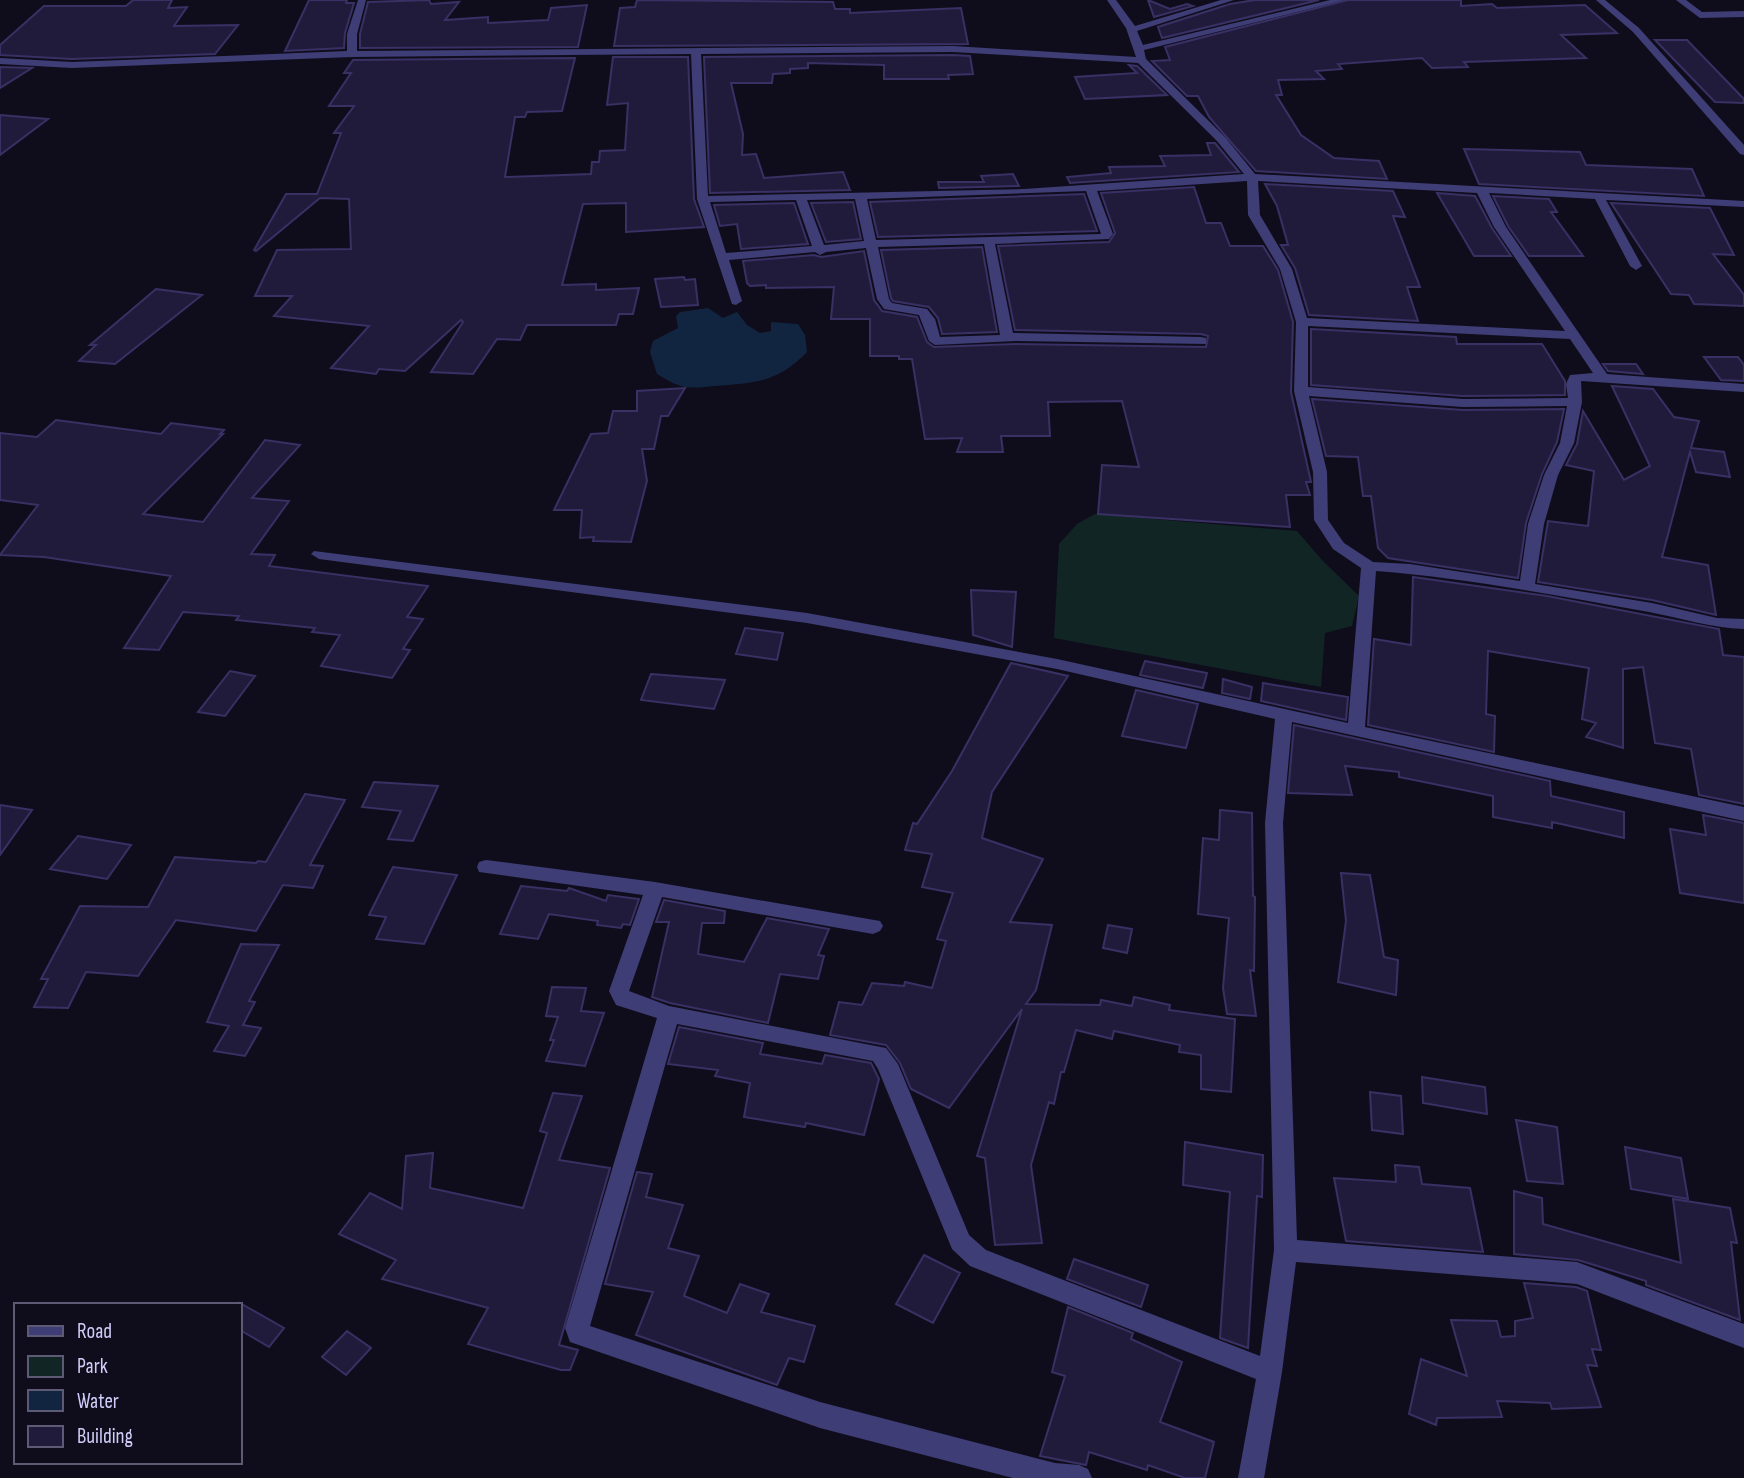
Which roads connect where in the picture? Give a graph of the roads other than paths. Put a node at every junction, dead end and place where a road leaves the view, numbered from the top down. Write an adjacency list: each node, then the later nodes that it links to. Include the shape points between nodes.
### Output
1 (362, 0): 10 (street, via 352,34)
2 (1111, 0): 8 (street)
3 (1230, 0): 8 (street)
4 (1341, 0): 11 (street)
5 (1600, 0): 13 (street, via 1636,30)
6 (1680, 0): 7 (street, via 1700,15)
7 (1744, 14)
8 (1132, 30): 11 (street)
9 (696, 51): 10 (street); 11 (street, via 953,49); 20 (street)
10 (352, 54): 12 (street, via 72,65)
11 (1140, 54): 14 (street)
12 (0, 61)
13 (1743, 153)
14 (1252, 177): 15 (street); 16 (street); 28 (street, via 1254,215 1286,268)
15 (1090, 188): 17 (street); 22 (street, via 1105,237)
16 (1481, 189): 18 (street); 29 (street, via 1500,228)
17 (860, 194): 19 (street); 23 (street)
18 (1598, 195): 21 (street); 26 (street)
19 (800, 197): 20 (street); 24 (street)
20 (703, 199): 25 (street)
21 (1744, 204)
22 (989, 242): 23 (street); 30 (street, via 1006,334)
23 (871, 244): 24 (street); 30 (street, via 883,299 888,306 923,312 933,340)
24 (820, 251): 25 (street)
25 (722, 257): 27 (street)
26 (1636, 266)
27 (736, 301)
28 (1302, 322): 29 (street); 34 (street)
29 (1574, 335): 32 (street)
30 (1011, 339): 31 (street)
31 (1201, 341)
32 (1602, 377): 33 (street); 35 (street, via 1575,378)
33 (1744, 388)
34 (1301, 391): 35 (street, via 1463,403); 37 (street, via 1320,472 1321,520 1338,546)
35 (1575, 402): 38 (street, via 1567,443 1551,475 1536,524)
36 (318, 554): 40 (street, via 807,618 1057,664)
37 (1369, 566): 38 (street); 41 (street)
38 (1527, 587): 39 (street, via 1717,623)
39 (1744, 624)
40 (1284, 715): 41 (street); 47 (street, via 1274,823)
41 (1356, 730): 42 (street)
42 (1744, 814)
43 (486, 867): 44 (street)
44 (655, 889): 45 (street); 46 (street, via 619,991 623,999)
45 (873, 926)
46 (669, 1014): 49 (street, via 879,1054 960,1242 978,1258); 50 (street, via 577,1328 579,1334 820,1415 1055,1476)
47 (1286, 1250): 48 (street, via 1577,1273); 49 (street)
48 (1744, 1336)
49 (1270, 1372): 51 (street)
50 (1079, 1478)
51 (1251, 1478)

